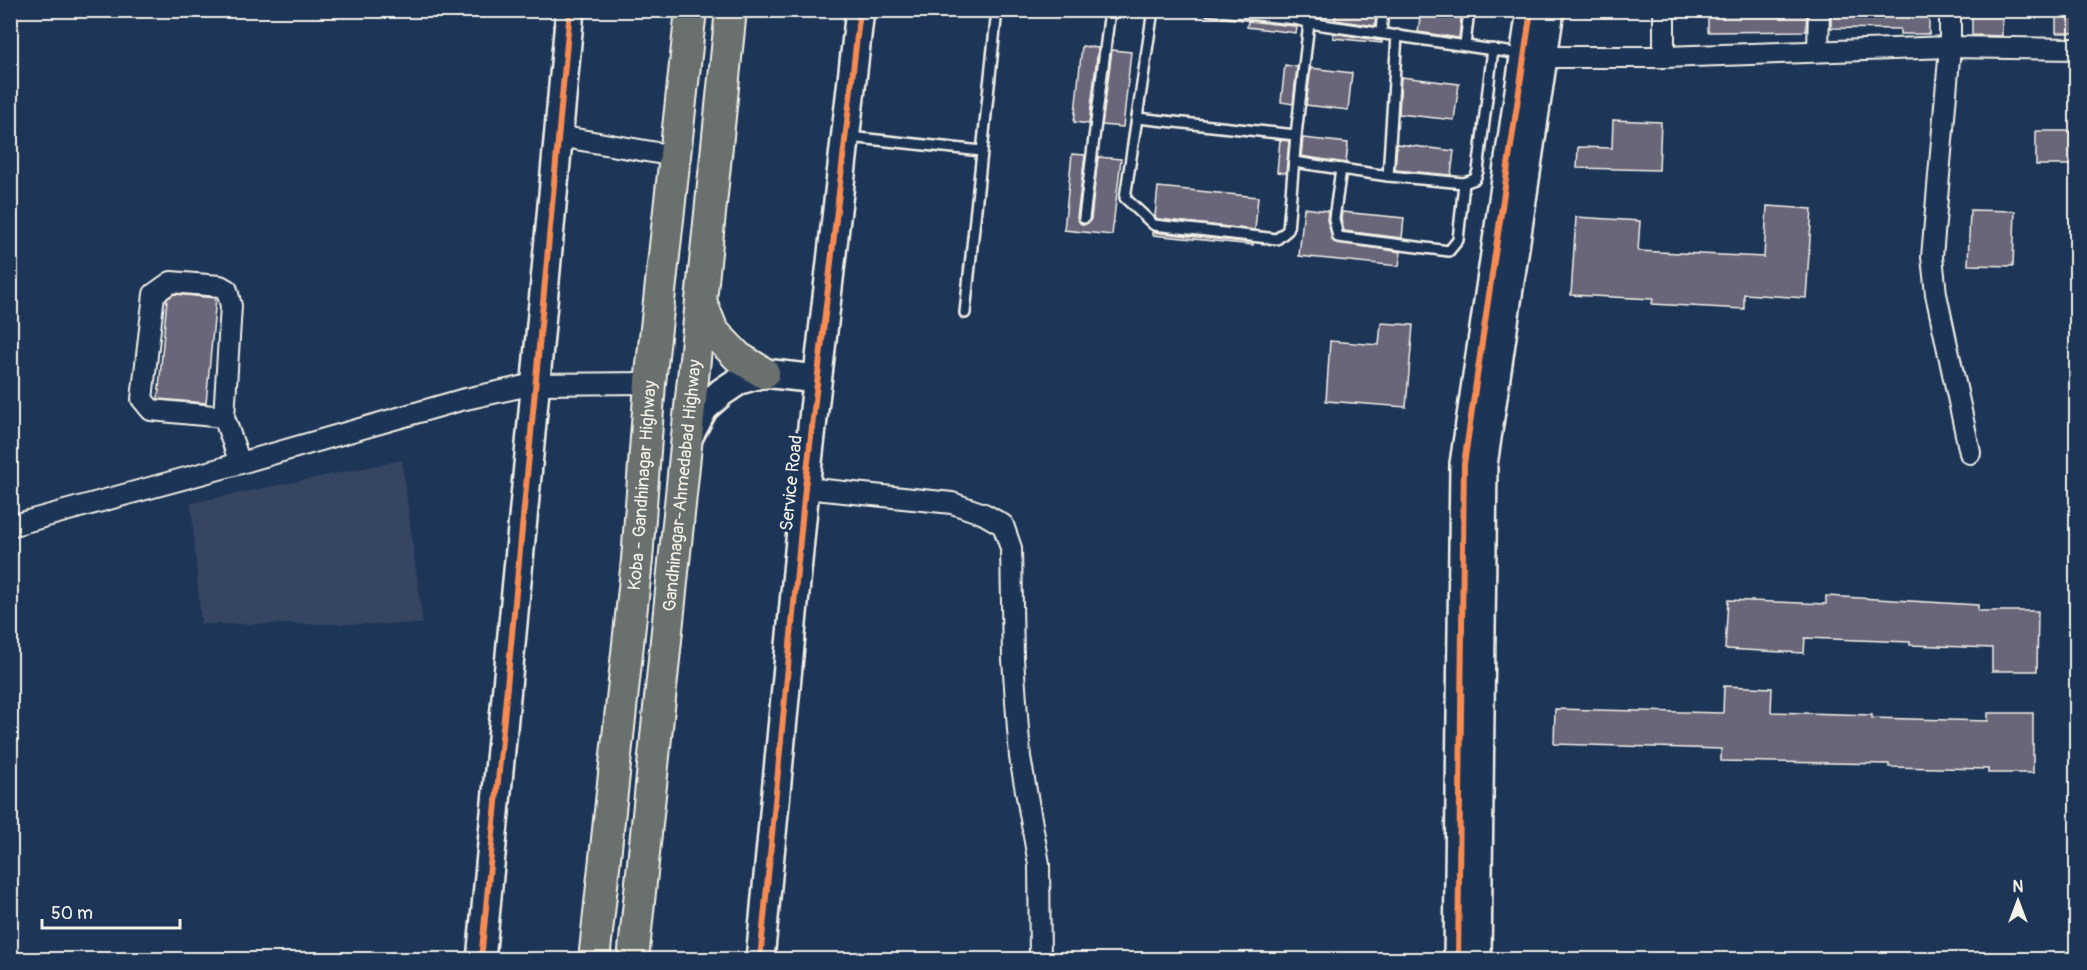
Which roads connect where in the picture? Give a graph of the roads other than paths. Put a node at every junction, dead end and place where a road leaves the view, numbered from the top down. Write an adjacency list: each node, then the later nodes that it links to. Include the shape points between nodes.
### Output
1 (570, 10): 30 (street)
2 (691, 10): 33 (main road, Koba - Gandhinagar Highway)
3 (730, 10): 39 (main road, Gandhinagar-Ahmedabad Highway)
4 (860, 10): 31 (street, Service Road)
5 (997, 10): 32 (lane)
6 (1110, 10): 38 (lane)
7 (1153, 10): 28 (lane)
8 (1209, 10): 16 (lane)
9 (1383, 10): 19 (lane)
10 (1469, 10): 21 (lane)
11 (1531, 10): 26 (street)
12 (1550, 10): 26 (street)
13 (1664, 10): 27 (street)
14 (1819, 10): 25 (street)
15 (1950, 10): 22 (street)
16 (1216, 11): 17 (lane)
17 (1295, 15): 18 (lane)
18 (1309, 23): 19 (lane); 29 (lane)
19 (1381, 33): 20 (lane)
20 (1397, 35): 21 (lane); 36 (lane)
21 (1465, 45): 23 (lane)
22 (1950, 47): 24 (street); 25 (street); 47 (street, via 1932,257 1936,294)
23 (1493, 49): 26 (lane); 37 (lane, via 1478,171 1475,179)
24 (2076, 49)
25 (1818, 51): 27 (street)
26 (1533, 56): 27 (street); 56 (street, via 1464,464); 57 (street, via 1483,465)
27 (1664, 57)
28 (1137, 118): 29 (lane); 34 (lane, via 1125,198 1154,225 1277,239 1288,230)
29 (1296, 135): 34 (lane)
30 (558, 136): 33 (street); 44 (street)
31 (846, 137): 32 (lane); 42 (street, Service Road)
32 (982, 151): 40 (lane)
33 (675, 156): 43 (main road, Koba - Gandhinagar Highway)
34 (1294, 162): 35 (lane)
35 (1341, 169): 36 (lane); 37 (lane, via 1334,219 1338,237 1449,251 1458,240)
36 (1388, 176): 37 (lane)
37 (1464, 183)
38 (1084, 218)
39 (701, 301): 41 (main road, via 713,331 738,357); 46 (main road, Gandhinagar-Ahmedabad Highway)
40 (965, 313)
41 (764, 373): 42 (street); 46 (street, via 740,380 722,392 704,408)
42 (817, 379): 49 (street, Service Road)
43 (650, 383): 44 (street); 52 (main road, Koba - Gandhinagar Highway, via 637,560)
44 (534, 384): 48 (street, via 461,400); 51 (street)
45 (224, 417): 45 (street, via 231,306 227,290 171,282 154,294 142,399 151,410); 48 (street)
46 (686, 442): 53 (main road, Gandhinagar-Ahmedabad Highway)
47 (1970, 453)
48 (240, 464): 50 (street)
49 (805, 488): 54 (street, Service Road); 55 (street, via 952,503 1003,525 1011,548 1020,757 1039,864)
50 (10, 526)
51 (481, 960)
52 (594, 960)
53 (633, 960)
54 (760, 960)
55 (1040, 960)
56 (1458, 960)
57 (1478, 960)

